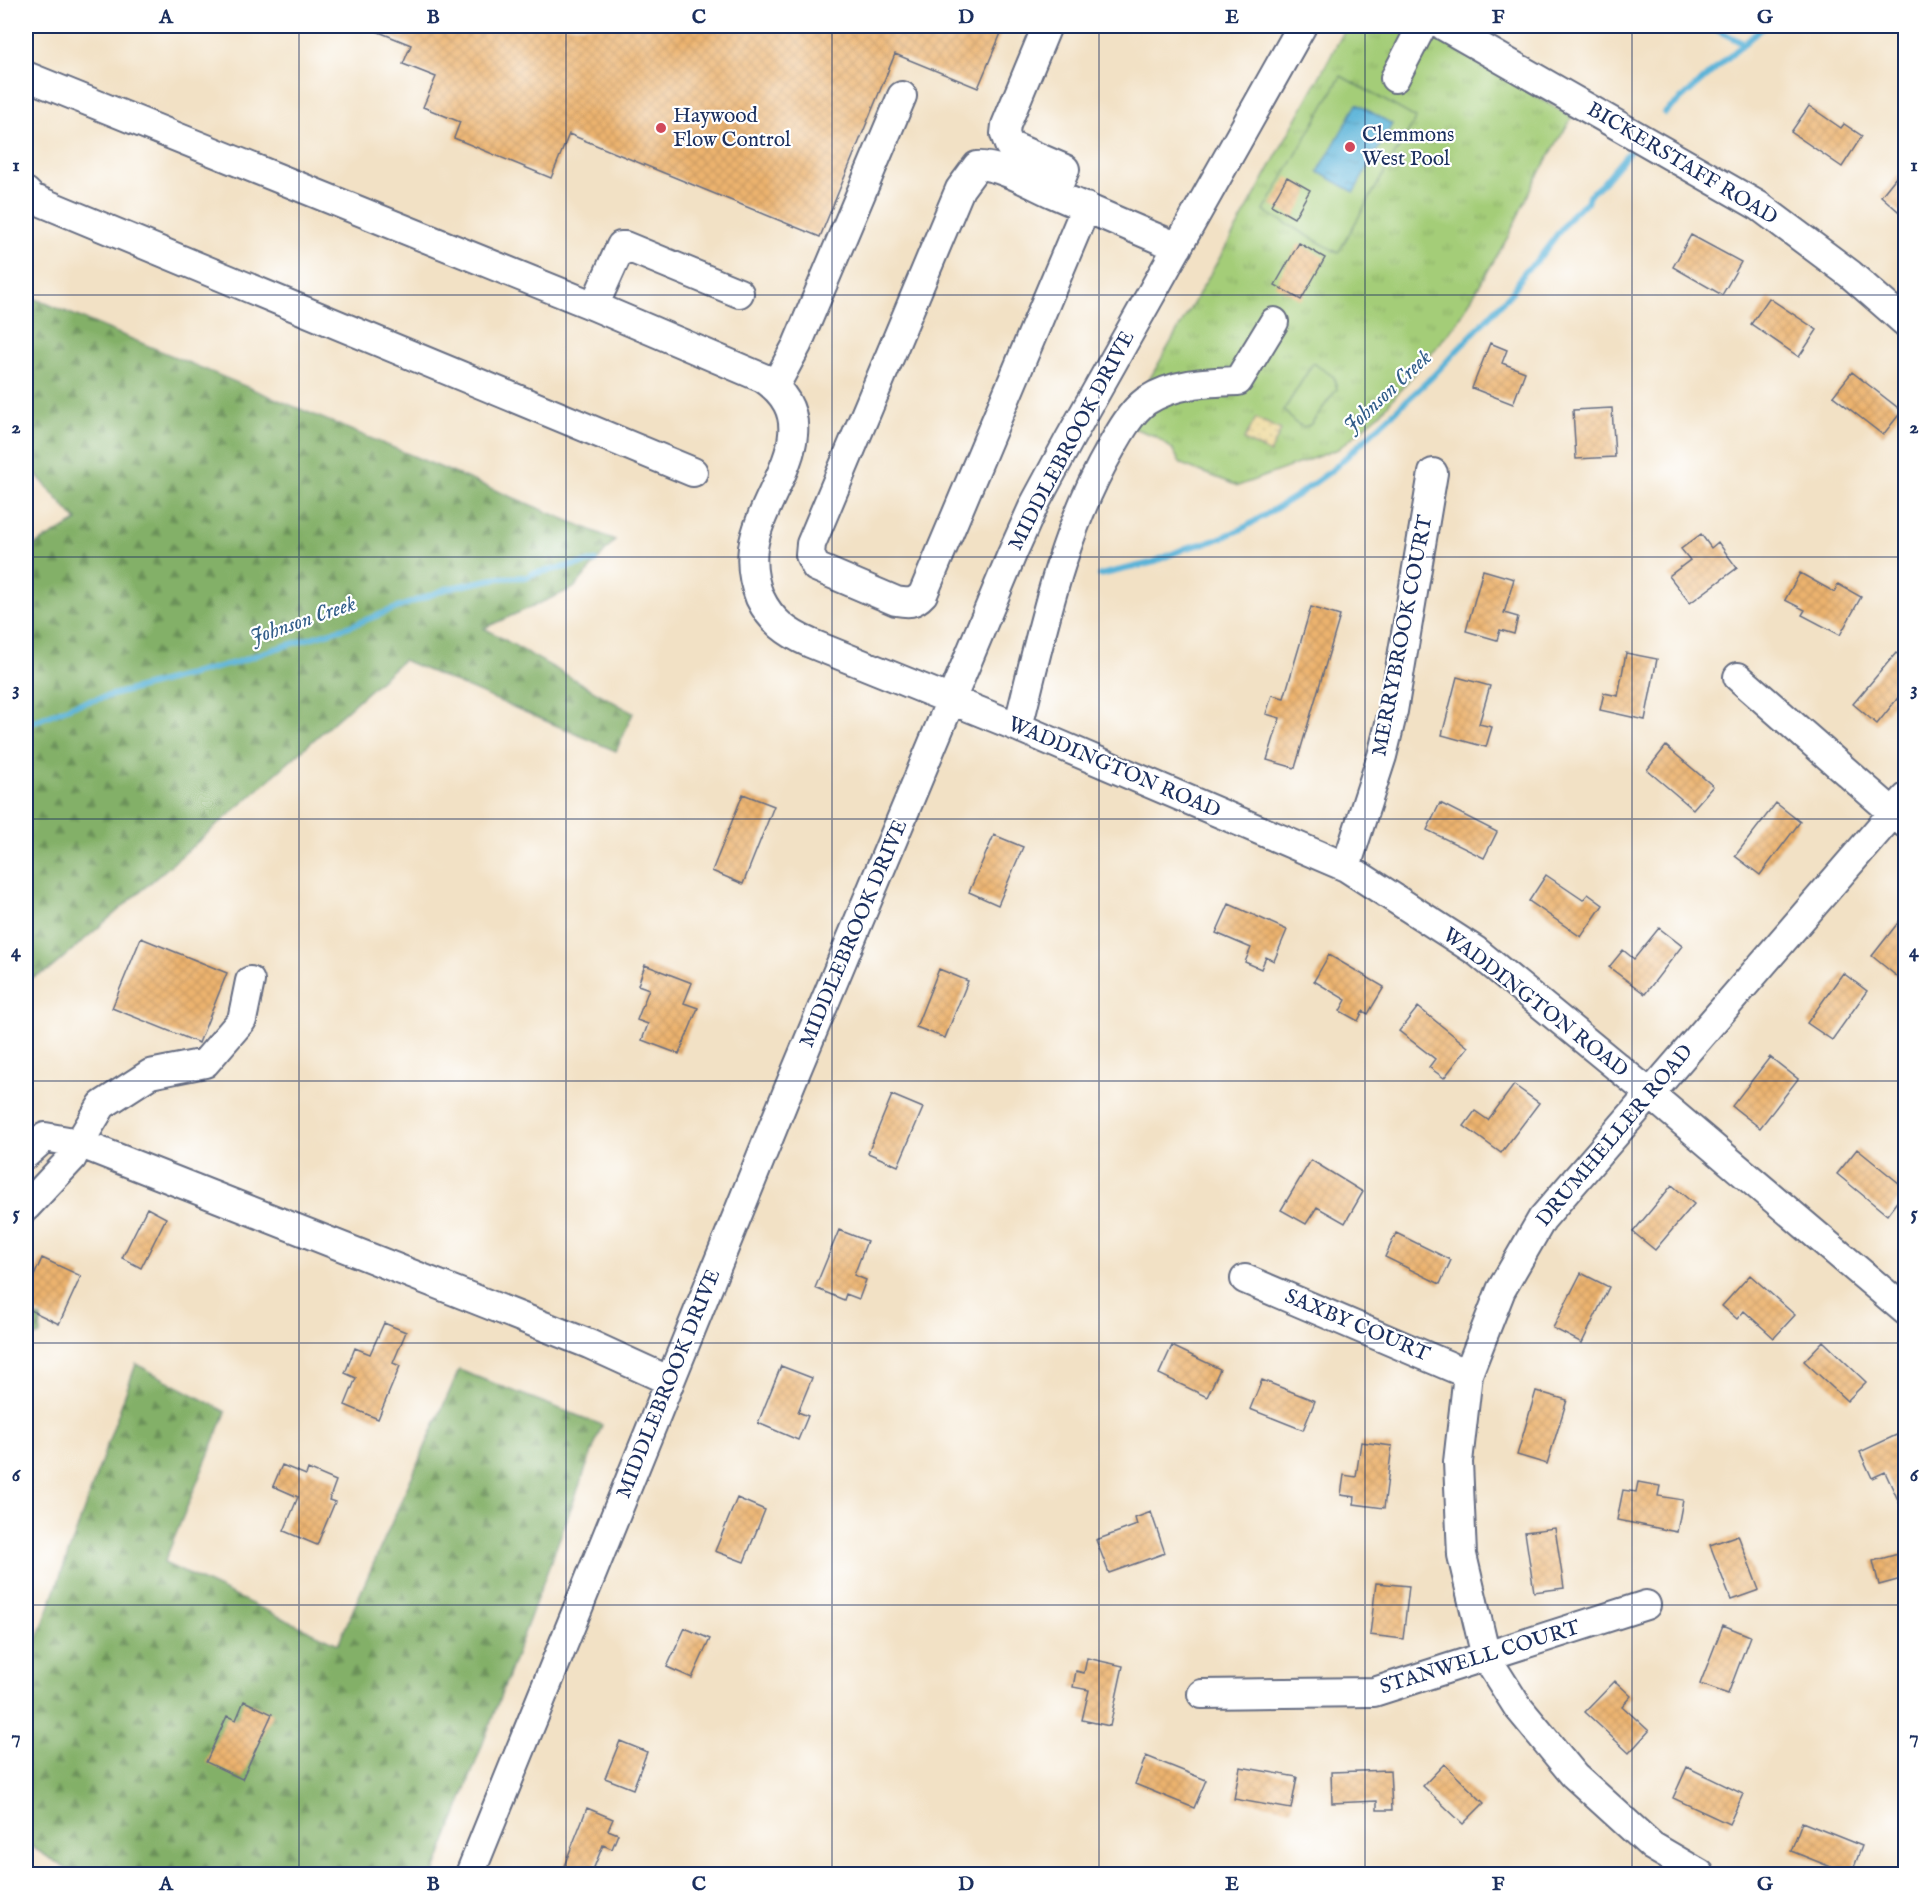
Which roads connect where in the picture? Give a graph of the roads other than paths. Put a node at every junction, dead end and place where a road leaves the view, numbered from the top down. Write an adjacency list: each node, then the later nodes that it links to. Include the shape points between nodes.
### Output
1 (1047, 26): 9 (street, via 1005,134 1010,145 1065,169)
2 (1302, 26): 11 (street, MIDDLEBROOK DRIVE)
3 (1422, 26): 6 (street)
4 (1444, 26): 15 (street, BICKERSTAFF ROAD, via 1759,206 1850,274)
5 (26, 76): 13 (street)
6 (1395, 78)
7 (902, 96): 16 (street, via 797,345)
8 (26, 192): 17 (street, via 32,198)
9 (1055, 194): 10 (street); 10 (street, via 987,165 977,166 968,176 811,544 810,555 816,567 896,601 916,601 922,594)
10 (1086, 207): 11 (street)
11 (1178, 247): 20 (street, MIDDLEBROOK DRIVE, via 1034,505)
12 (739, 292): 13 (street, via 621,246)
13 (594, 306): 16 (street, via 745,369)
14 (1274, 322): 21 (street, via 1238,381 1191,384 1165,391 1144,403 1118,438 1089,489 1061,561)
15 (1905, 322)
16 (775, 386): 20 (street, WADDINGTON ROAD, via 787,401 794,428 792,447 753,550 755,580 764,606 794,636)
17 (693, 472)
18 (1433, 473): 23 (street, MERRYBROOK COURT, via 1393,711)
19 (1738, 677): 22 (street)
20 (951, 701): 21 (street, WADDINGTON ROAD); 32 (street, MIDDLEBROOK DRIVE)
21 (1018, 728): 23 (street, WADDINGTON ROAD)
22 (1901, 812): 25 (street, DRUMHELLER ROAD)
23 (1346, 867): 25 (street, WADDINGTON ROAD, via 1476,951)
24 (250, 981): 26 (street, via 242,1020 205,1063 150,1074 102,1105)
25 (1649, 1093): 30 (street, WADDINGTON ROAD); 31 (street, DRUMHELLER ROAD, via 1542,1219 1501,1290)
26 (79, 1143): 27 (street, via 45,1137); 28 (street, via 72,1158); 32 (street, via 589,1344)
27 (26, 1154)
28 (26, 1207)
29 (1245, 1279): 31 (street, SAXBY COURT)
30 (1905, 1311)
31 (1468, 1374): 34 (street, DRUMHELLER ROAD, via 1458,1462 1462,1555)
32 (670, 1381): 36 (street, MIDDLEBROOK DRIVE)
33 (1646, 1605): 34 (street, STANWELL COURT)
34 (1486, 1657): 35 (street, STANWELL COURT, via 1374,1692); 37 (street, DRUMHELLER ROAD, via 1517,1706 1574,1775 1652,1846)
35 (1202, 1694)
36 (470, 1875)
37 (1700, 1875)

